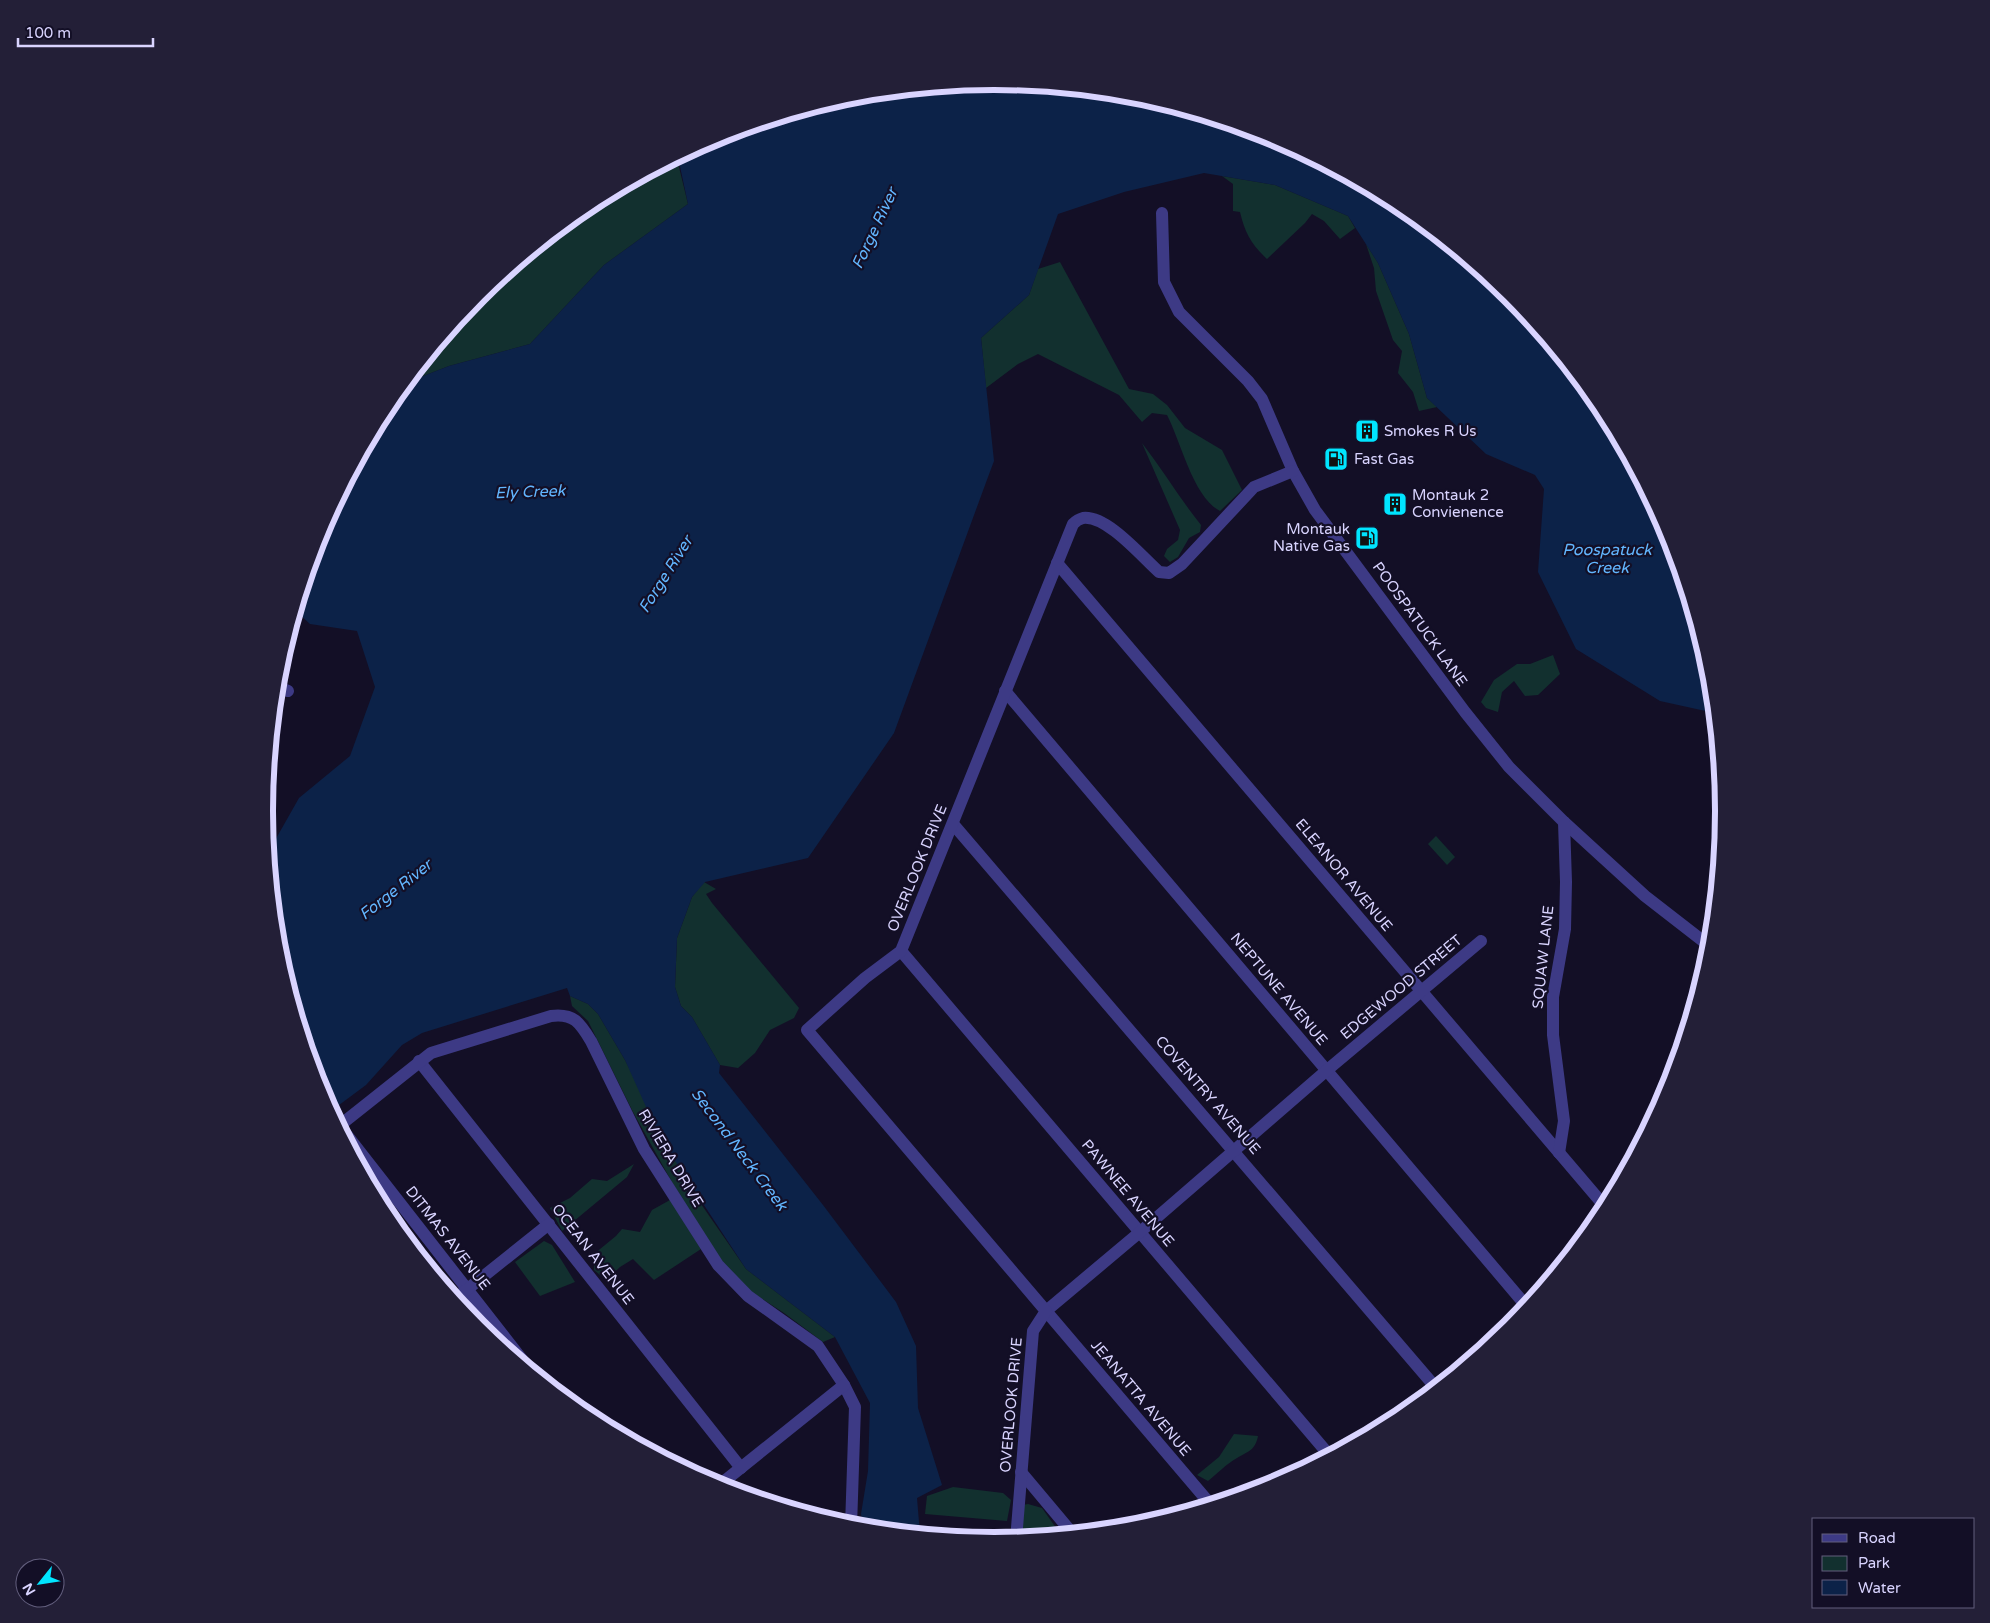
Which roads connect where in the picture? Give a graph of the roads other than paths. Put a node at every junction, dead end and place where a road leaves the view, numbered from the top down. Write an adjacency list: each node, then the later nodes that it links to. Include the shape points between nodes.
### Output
1 (1162, 213): 2 (street, POOSPATUCK LANE, via 1164,282 1179,312 1262,399)
2 (1293, 471): 3 (street, OVERLOOK DRIVE, via 1254,488 1182,564 1168,573 1159,572 1108,525 1089,518 1080,518 1073,524); 5 (street, POOSPATUCK LANE, via 1315,510 1465,712 1509,768)
3 (1057, 563): 4 (street, OVERLOOK DRIVE); 10 (street, ELEANOR AVENUE)
4 (1005, 691): 6 (street, OVERLOOK DRIVE); 12 (street, NEPTUNE AVENUE)
5 (1564, 822): 8 (street, POOSPATUCK LANE, via 1642,894); 16 (street, SQUAW LANE, via 1565,929 1553,997 1553,1036 1564,1121)
6 (953, 824): 9 (street, OVERLOOK DRIVE); 14 (street, COVENTRY AVENUE)
7 (1481, 941): 10 (street, EDGEWOOD STREET)
8 (1704, 942)
9 (901, 951): 19 (street, PAWNEE AVENUE); 23 (street, OVERLOOK DRIVE, via 859,983 807,1030)
10 (1422, 991): 12 (street, EDGEWOOD STREET); 16 (street, ELEANOR AVENUE)
11 (419, 1061): 13 (street, RIVIERA DRIVE); 18 (street, OCEAN AVENUE); 25 (street, RIVIERA DRIVE, via 430,1053 551,1016 571,1016 584,1029 644,1148 718,1265 748,1296 818,1346)
12 (1326, 1071): 14 (street, EDGEWOOD STREET); 22 (street, NEPTUNE AVENUE)
13 (344, 1122)
14 (1234, 1151): 19 (street, EDGEWOOD STREET); 26 (street, COVENTRY AVENUE)
15 (359, 1152): 20 (street, DITMAS AVENUE)
16 (1559, 1153): 17 (street, ELEANOR AVENUE)
17 (1601, 1202)
18 (549, 1224): 20 (street); 28 (street, OCEAN AVENUE)
19 (1140, 1232): 23 (street, EDGEWOOD STREET); 27 (street, PAWNEE AVENUE)
20 (467, 1290): 21 (street); 24 (street, DITMAS AVENUE)
21 (460, 1295)
22 (1523, 1302)
23 (1046, 1311): 29 (street, OVERLOOK DRIVE, via 1033,1331); 31 (street, JEANATTA AVENUE)
24 (513, 1349)
25 (844, 1385): 28 (street); 32 (street, RIVIERA DRIVE, via 855,1407)
26 (1433, 1385)
27 (1327, 1452)
28 (741, 1468): 30 (street)
29 (1021, 1472): 33 (street); 34 (street, OVERLOOK DRIVE)
30 (726, 1481)
31 (1207, 1501)
32 (846, 1517)
33 (1069, 1529)
34 (1017, 1532)

